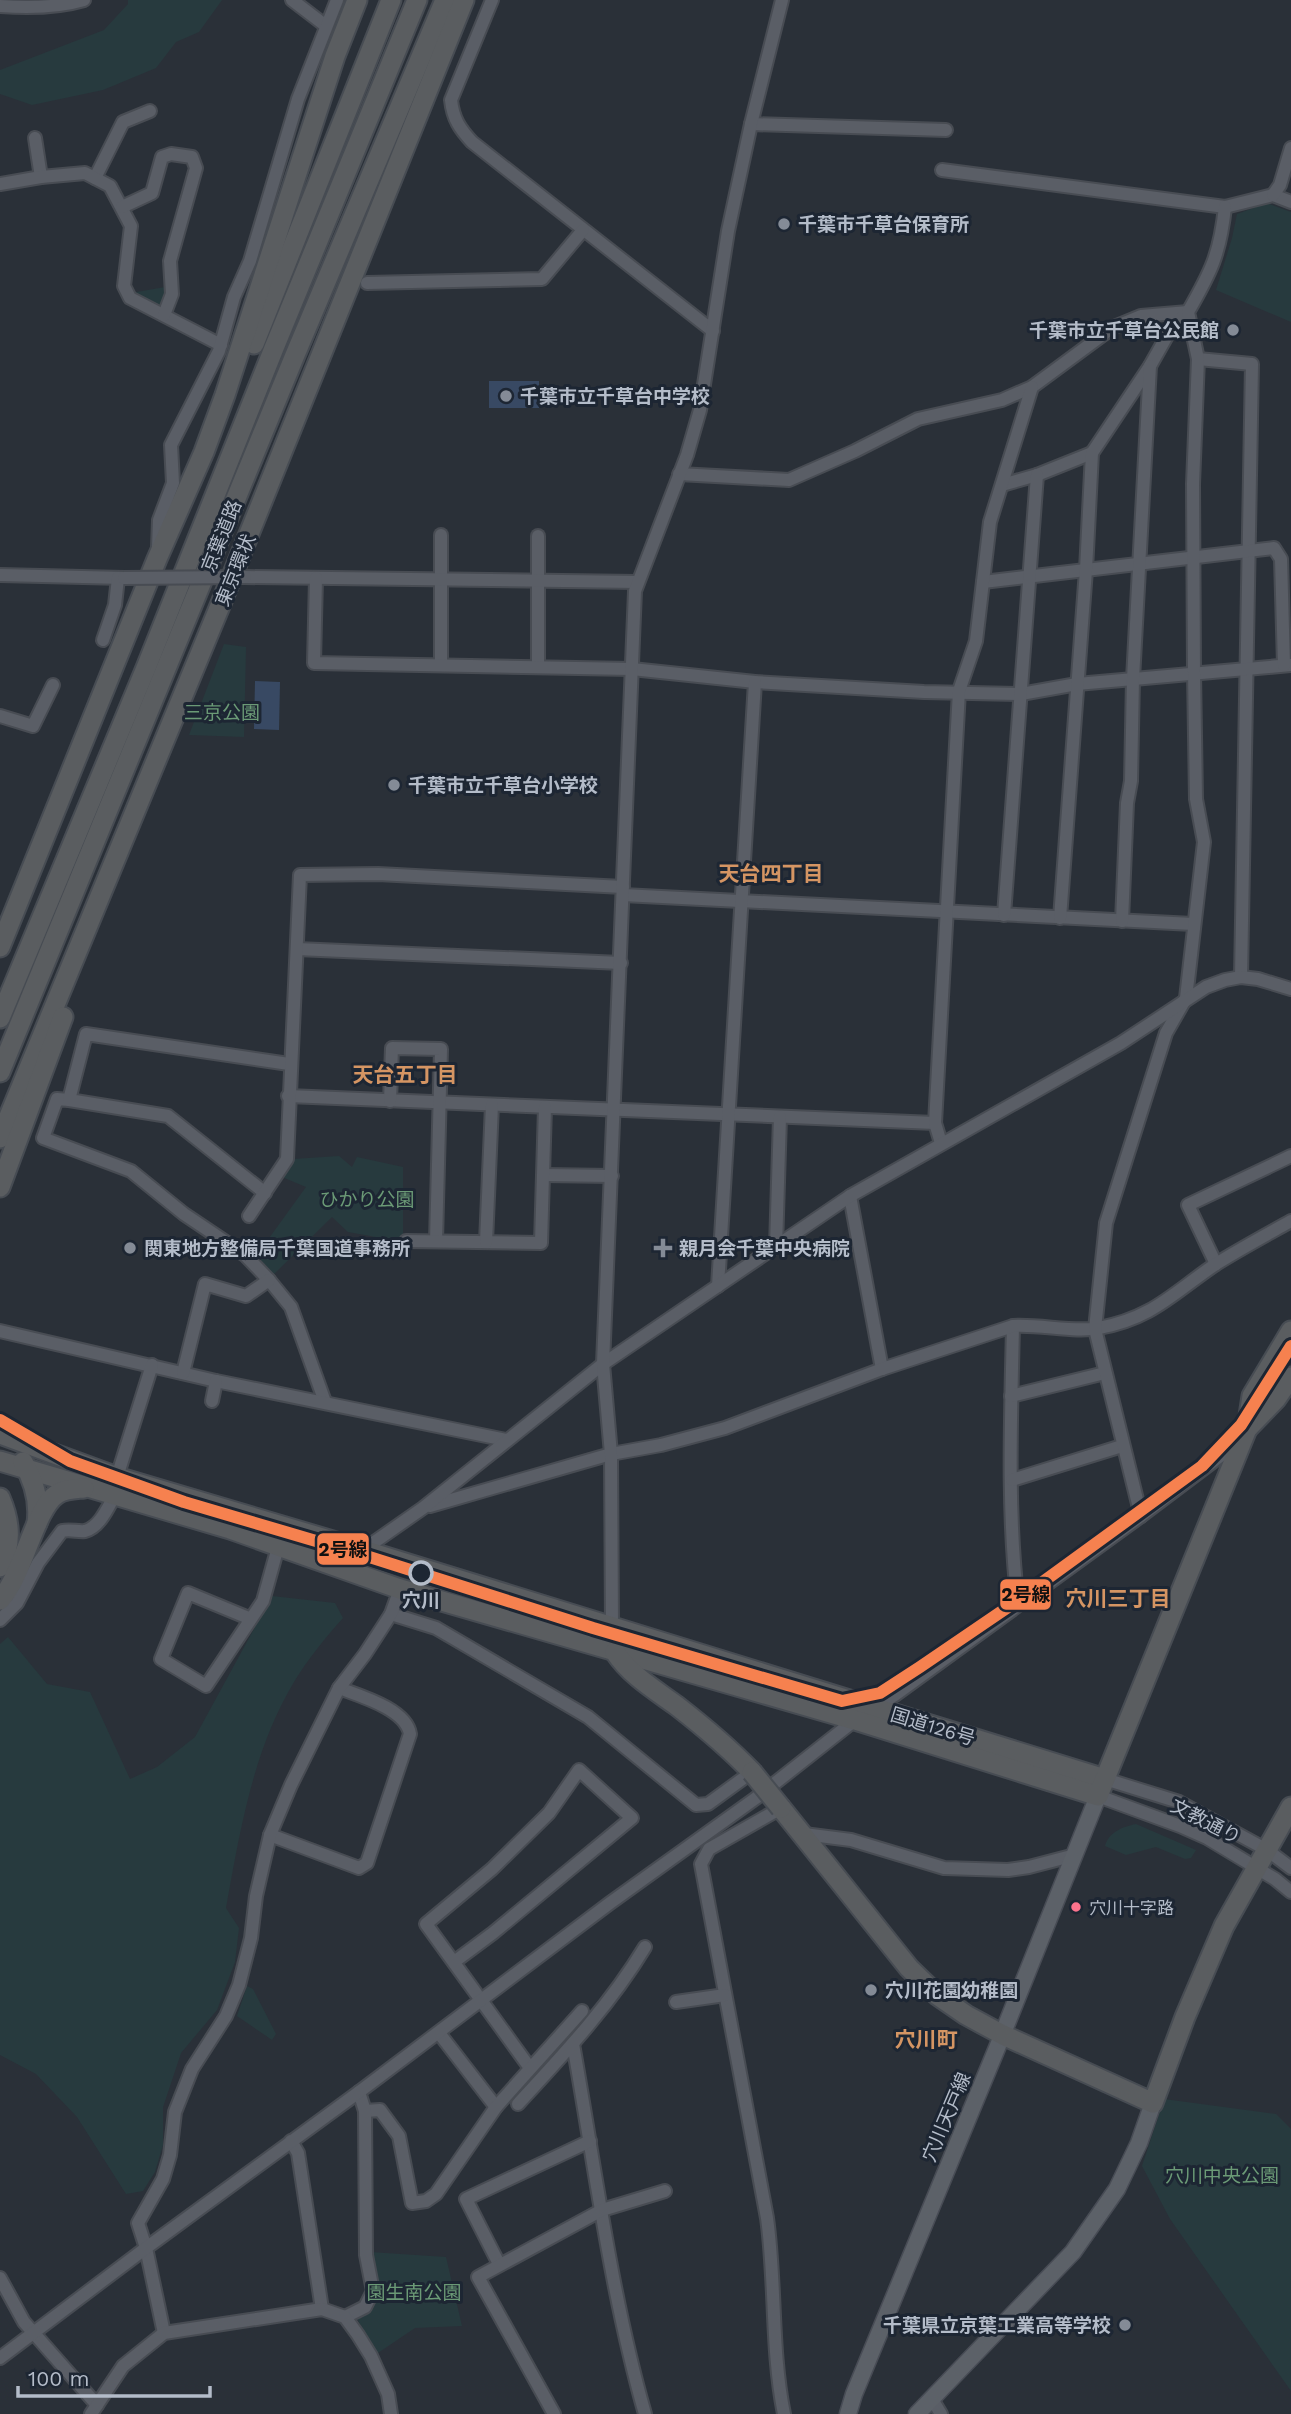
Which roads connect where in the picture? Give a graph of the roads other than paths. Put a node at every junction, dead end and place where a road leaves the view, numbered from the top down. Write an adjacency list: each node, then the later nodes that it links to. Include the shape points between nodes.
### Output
1 (84, 0): 11 (street, via 26,8)
2 (292, 0): 12 (street)
3 (337, 0): 12 (street)
4 (357, 0): 39 (highway, via 225,396)
5 (391, 0): 39 (highway, via 195,488)
6 (417, 0): 83 (highway, 京葉道路)
7 (445, 0): 85 (highway, 京葉道路)
8 (464, 0): 79 (highway, 東京環状)
9 (492, 0): 26 (street, via 451,100 458,127)
10 (782, 0): 14 (street)
11 (0, 6)
12 (326, 26): 31 (street, via 298,99)
13 (150, 111): 20 (street, via 123,122)
14 (751, 124): 15 (street); 30 (street)
15 (946, 130)
16 (35, 138): 19 (street)
17 (1291, 148): 22 (street)
18 (942, 170): 25 (street)
19 (41, 177): 20 (street, via 85,173); 21 (street)
20 (94, 178): 24 (street, via 110,186)
21 (0, 184)
22 (1273, 195): 23 (street); 25 (street)
23 (1291, 202)
24 (122, 207): 29 (street, via 131,226 124,286 130,298); 29 (street, via 152,193 162,157 171,153 192,157 196,168 170,261 172,294)
25 (1224, 207): 28 (street, via 1221,240 1211,272)
26 (583, 230): 27 (street, via 542,279); 30 (street)
27 (367, 283)
28 (1188, 312): 32 (street); 33 (street, via 1172,327); 34 (street, via 1141,316 1112,328)
29 (164, 315): 31 (street)
30 (713, 331): 36 (street, via 700,410)
31 (220, 345): 44 (street, via 171,445 173,483 159,520)
32 (1198, 359): 42 (street, via 1252,364); 43 (street)
33 (1150, 366): 35 (street); 45 (street)
34 (1032, 387): 36 (street, via 1002,400 918,419 789,480); 38 (street)
35 (1092, 453): 37 (street); 46 (street)
36 (679, 474): 53 (street)
37 (1037, 475): 38 (street); 48 (street)
38 (1002, 485): 54 (street, via 990,522)
39 (181, 504): 44 (highway)
40 (441, 535): 51 (street)
41 (538, 537): 52 (street)
42 (1248, 551): 43 (street); 57 (street, via 1274,548 1281,559); 60 (street)
43 (1195, 557): 45 (street); 61 (street)
44 (157, 559): 76 (highway)
45 (1140, 564): 46 (street); 62 (street)
46 (1086, 570): 48 (street); 64 (street)
47 (0, 575): 49 (street)
48 (1031, 577): 54 (street); 67 (street)
49 (121, 578): 50 (street, bridge); 55 (street)
50 (316, 578): 51 (street); 56 (street, via 314,663)
51 (441, 580): 52 (street); 56 (street)
52 (538, 581): 53 (street); 58 (street)
53 (638, 582): 59 (street)
54 (983, 582): 66 (street, via 976,641)
55 (103, 640)
56 (441, 664): 58 (street)
57 (1288, 665): 60 (street)
58 (538, 666): 59 (street)
59 (632, 669): 63 (street); 69 (street)
60 (1247, 670): 61 (street); 80 (street)
61 (1194, 672): 62 (street); 75 (street, via 1196,799 1204,842)
62 (1133, 679): 64 (street); 74 (street)
63 (755, 682): 66 (street); 70 (street)
64 (1077, 684): 67 (street); 73 (street)
65 (53, 685): 68 (street, via 33,726)
66 (959, 691): 67 (street); 71 (street)
67 (1021, 694): 72 (street)
68 (0, 716)
69 (624, 891): 70 (street); 77 (street, via 378,874 300,875); 78 (street)
70 (742, 901): 71 (street); 93 (street)
71 (946, 912): 72 (street); 95 (street)
72 (1004, 915): 73 (street)
73 (1060, 918): 74 (street)
74 (1122, 921): 75 (street)
75 (1194, 924): 82 (street)
76 (0, 947)
77 (297, 949): 78 (street); 84 (street)
78 (621, 963): 92 (street)
79 (69, 972): 96 (highway, 東京環状); 101 (highway, via 71,994)
80 (1241, 977): 81 (street); 82 (street, via 1215,983)
81 (1291, 989)
82 (1186, 998): 97 (street, via 1121,1042); 114 (street, via 1166,1033 1106,1223)
83 (0, 1018)
84 (289, 1065): 86 (street); 87 (street, via 86,1034)
85 (0, 1072)
86 (288, 1096): 88 (street); 102 (street, via 286,1159)
87 (69, 1100): 102 (street, via 168,1116); 111 (street, via 57,1099 43,1138 131,1171 245,1255)
88 (390, 1101): 89 (street); 89 (street, via 392,1048 441,1049)
89 (440, 1103): 90 (street); 107 (street)
90 (492, 1105): 91 (street); 108 (street)
91 (545, 1107): 92 (street); 99 (street)
92 (614, 1110): 93 (street); 100 (street)
93 (729, 1115): 94 (street); 112 (street)
94 (780, 1117): 95 (street); 109 (street)
95 (935, 1123): 97 (street)
96 (0, 1139)
97 (941, 1143): 103 (street)
98 (1291, 1156): 110 (street, via 1188,1205)
99 (544, 1175): 100 (street); 108 (street, via 541,1243)
100 (612, 1176): 117 (street)
101 (0, 1187)
102 (265, 1193): 104 (street)
103 (850, 1196): 109 (street); 119 (street)
104 (249, 1216)
105 (1291, 1221): 110 (street)
106 (406, 1241): 107 (street)
107 (436, 1241): 108 (street)
108 (486, 1241)
109 (776, 1247): 112 (street)
110 (1216, 1264): 114 (street, via 1137,1319)
111 (269, 1280): 120 (street, via 246,1296 205,1284); 127 (street, via 291,1307)
112 (718, 1286): 117 (street)
113 (1013, 1326): 114 (street); 119 (street); 124 (street)
114 (1095, 1329): 121 (street)
115 (0, 1331): 118 (street)
116 (1291, 1331): 128 (highway, via 1252,1396)
117 (603, 1364): 130 (street); 132 (street)
118 (152, 1366): 120 (street); 136 (street)
119 (882, 1369): 132 (street, via 724,1428)
120 (183, 1373): 123 (street)
121 (1105, 1373): 124 (street); 131 (street)
122 (1291, 1377): 128 (highway)
123 (216, 1381): 126 (street); 127 (street)
124 (1011, 1396): 135 (street)
125 (1291, 1398): 128 (street)
126 (212, 1401)
127 (325, 1402): 130 (street)
128 (1247, 1429): 140 (street, via 1223,1454); 157 (highway)
129 (0, 1437): 134 (highway); 136 (highway, 国道126号)
130 (506, 1440): 139 (street)
131 (1122, 1446): 135 (street); 140 (street)
132 (611, 1454): 139 (street); 151 (street)
133 (0, 1461): 134 (highway, 国道126号)
134 (27, 1469): 137 (highway, 国道126号); 141 (highway, via 37,1502)
135 (1012, 1480): 147 (street)
136 (116, 1486): 137 (highway, 国道126号); 142 (highway, 国道126号); 143 (highway, 国道126号); 150 (street, via 101,1519 91,1528 62,1531)
137 (91, 1488): 141 (highway, via 58,1493)
138 (0, 1498): 144 (highway, via 8,1539 7,1556)
139 (423, 1508): 143 (street)
140 (1141, 1516): 147 (street)
141 (36, 1528): 146 (highway, via 15,1578)
142 (278, 1547): 145 (highway, 国道126号); 149 (street, via 263,1601)
143 (363, 1550): 151 (highway, 国道126号)
144 (0, 1567)
145 (400, 1589): 148 (street); 152 (highway, 国道126号)
146 (0, 1600)
147 (1018, 1604): 154 (street)
148 (391, 1615): 153 (street); 156 (street, via 436,1628 588,1717 696,1805 708,1804)
149 (251, 1619): 149 (street, via 206,1686 161,1659 188,1593)
150 (0, 1620)
151 (612, 1627): 154 (highway, 国道126号)
152 (615, 1652): 155 (highway, 国道126号); 156 (highway)
153 (339, 1688): 161 (street); 161 (street, via 382,1704 410,1729 367,1863 359,1868)
154 (872, 1708): 155 (street); 157 (highway, 国道126号)
155 (855, 1720): 157 (highway, 国道126号); 170 (street)
156 (752, 1772): 158 (highway, bridge)
157 (1102, 1787): 162 (street, 文教通り, via 1179,1802); 163 (main road, 穴川天戸線); 164 (street, 文教通り, via 1207,1838)
158 (781, 1808): 160 (highway); 169 (street, via 709,1849 701,1864)
159 (1289, 1813): 162 (highway)
160 (804, 1834): 163 (street, via 851,1840 944,1868 1009,1870); 174 (highway, via 909,1968 937,1995)
161 (270, 1835): 186 (street, via 239,1985 226,2016 192,2068 175,2112 163,2179 138,2223)
162 (1267, 1850): 164 (highway); 165 (street, 文教通り)
163 (1075, 1855): 174 (main road, 穴川天戸線)
164 (1256, 1868): 166 (street, 文教通り); 178 (highway, via 1224,1926)
165 (1291, 1868)
166 (1291, 1892)
167 (645, 1947): 175 (street)
168 (454, 1962): 168 (street, via 426,1924 549,1813 579,1770 632,1818); 170 (street)
169 (725, 1995): 171 (street); 199 (street, via 773,2258)
170 (481, 1999): 173 (street); 176 (street)
171 (676, 2002)
172 (582, 2011): 176 (street)
173 (439, 2033): 177 (street); 180 (street)
174 (1003, 2035): 178 (highway); 200 (main road, 穴川天戸線)
175 (573, 2044): 179 (street); 183 (street)
176 (530, 2068): 180 (street)
177 (359, 2092): 181 (street); 182 (street)
178 (1153, 2103): 194 (main road, via 1117,2189 1092,2226 1064,2262)
179 (518, 2104)
180 (496, 2107): 181 (street, via 436,2194 412,2203 399,2136 380,2110)
181 (366, 2111): 190 (street, via 366,2255 373,2291 365,2307)
182 (291, 2141): 186 (street); 189 (street, via 299,2153)
183 (590, 2141): 185 (street); 187 (street, via 466,2199)
184 (665, 2191): 185 (street)
185 (601, 2210): 187 (street); 198 (street)
186 (146, 2248): 191 (street); 192 (street)
187 (499, 2264): 197 (street, via 478,2277)
188 (0, 2278): 191 (street, via 15,2310)
189 (322, 2309): 190 (street); 192 (street)
190 (345, 2318): 196 (street, via 371,2356 388,2394)
191 (36, 2333): 193 (street); 195 (street)
192 (164, 2333): 195 (street, via 123,2366)
193 (0, 2358)
194 (932, 2399): 201 (main road); 202 (street)
195 (94, 2409)
196 (391, 2414)
197 (554, 2414)
198 (645, 2414)
199 (784, 2414)
200 (848, 2414)
201 (917, 2414)
202 (941, 2414)

